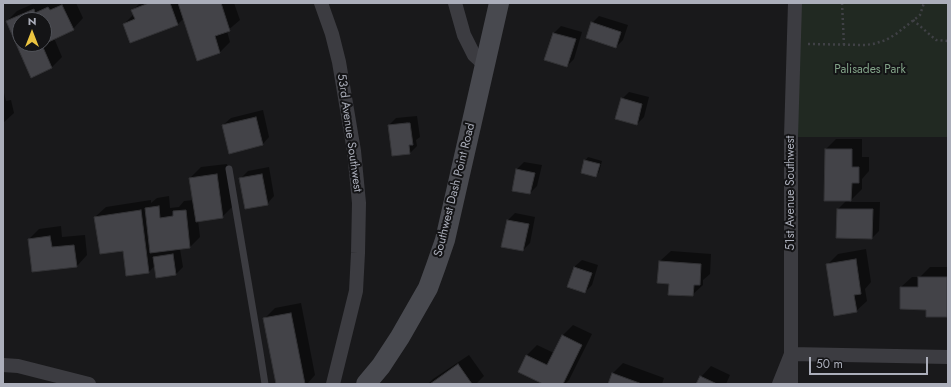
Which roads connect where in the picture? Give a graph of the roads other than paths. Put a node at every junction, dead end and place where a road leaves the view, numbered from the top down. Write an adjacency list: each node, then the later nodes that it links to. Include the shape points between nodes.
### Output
1 (321, 3): 12 (street, 53rd Avenue Southwest, via 340,62 359,203 356,291)
2 (455, 3): 5 (street, via 464,35 474,55)
3 (500, 3): 5 (main road, Southwest Dash Point Road)
4 (795, 3): 7 (street, 51st Avenue Southwest, via 791,137)
5 (485, 65): 13 (main road, Southwest Dash Point Road, via 445,240 428,288 400,337)
6 (229, 169): 11 (lane)
7 (791, 354): 8 (street); 14 (street); 15 (street, 51st Avenue Southwest)
8 (948, 357)
9 (3, 365): 10 (street, via 18,366)
10 (89, 384)
11 (265, 384)
12 (333, 384)
13 (366, 384)
14 (779, 384)
15 (790, 384)

